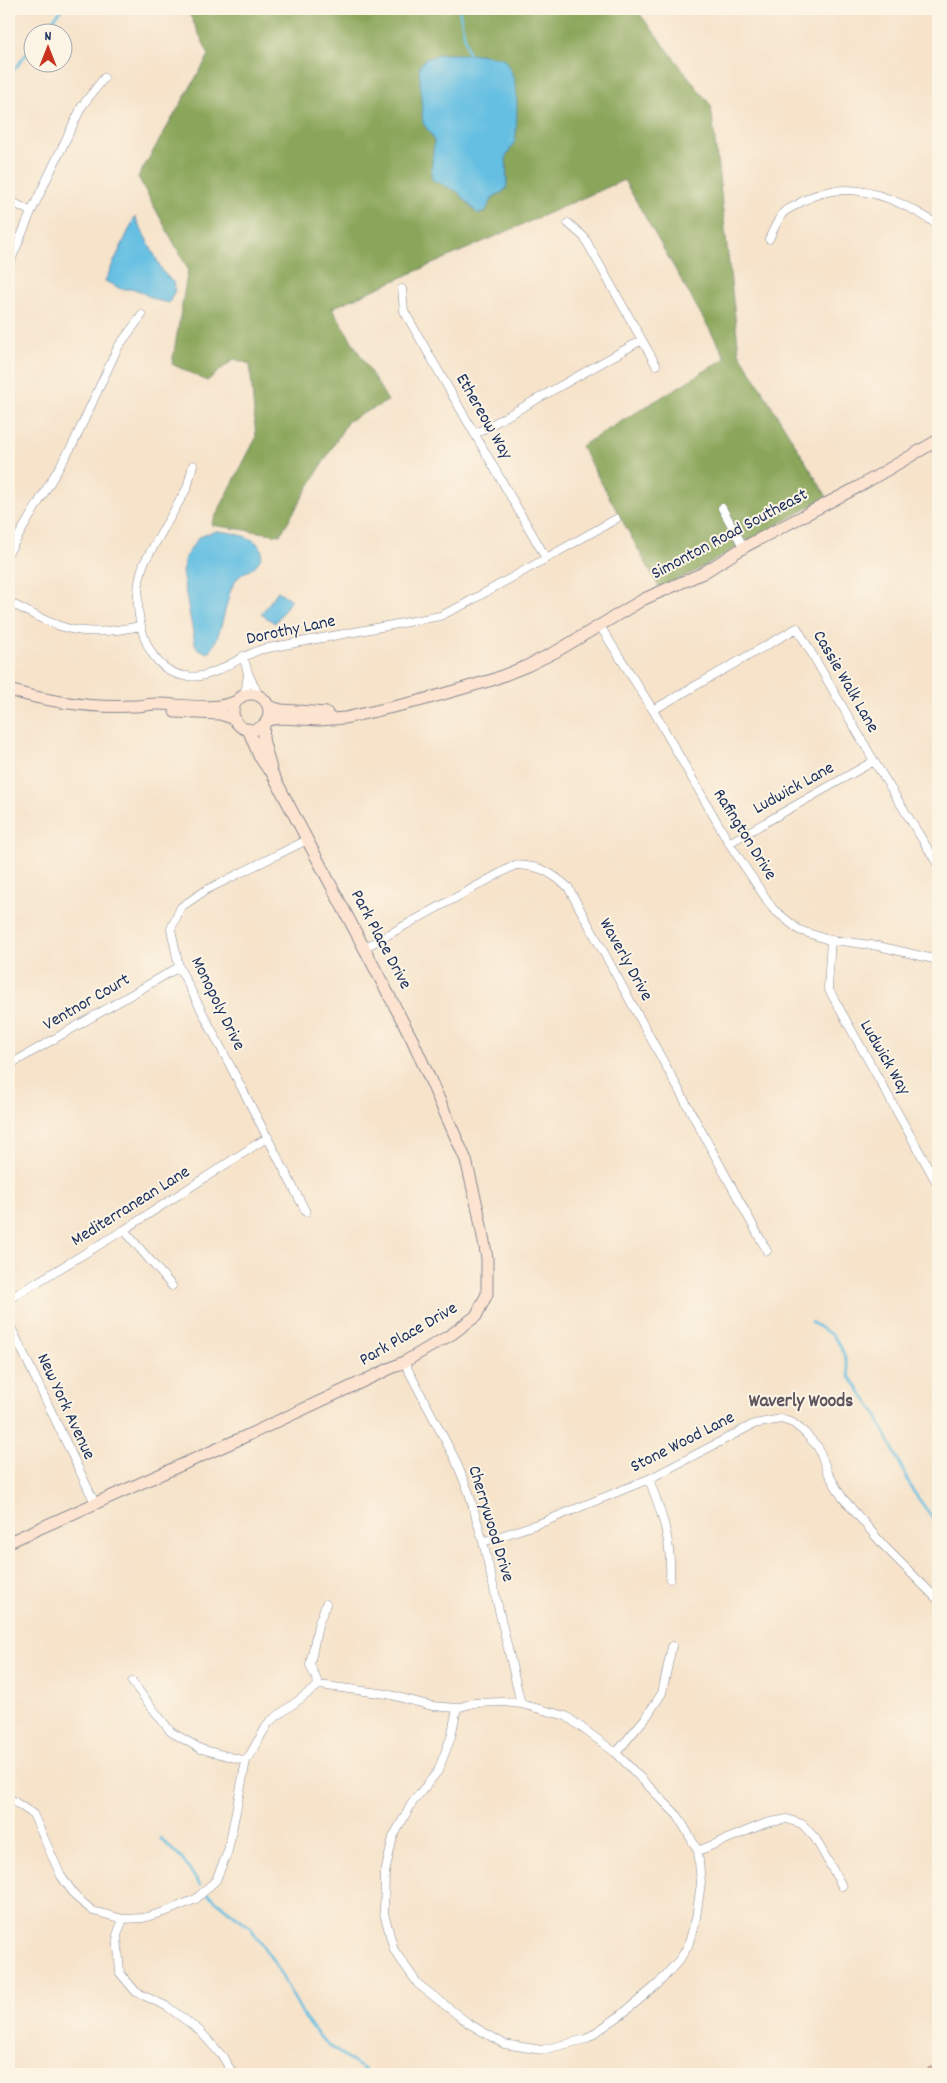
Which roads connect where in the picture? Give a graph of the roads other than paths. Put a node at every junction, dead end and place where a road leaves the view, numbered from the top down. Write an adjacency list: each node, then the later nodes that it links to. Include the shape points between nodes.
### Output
1 (104, 78): 3 (street, via 82,106)
2 (9, 200): 3 (street)
3 (31, 212): 7 (street)
4 (568, 223): 10 (street, via 584,237)
5 (938, 224): 6 (street, via 915,209 882,196 843,188 809,198 784,213)
6 (769, 239)
7 (9, 266)
8 (402, 289): 12 (street, Ethereow Way, via 404,312)
9 (142, 315): 18 (street, via 118,347 73,444)
10 (642, 340): 11 (street); 12 (street)
11 (656, 365)
12 (475, 434): 19 (street, Ethereow Way)
13 (938, 440): 17 (street, Simonton Road Southeast)
14 (193, 466): 21 (street, Dorothy Lane, via 187,488 139,574 137,592)
15 (722, 508): 17 (street)
16 (616, 519): 19 (street, Dorothy Lane)
17 (744, 548): 22 (street, Simonton Road Southeast, via 703,573 644,599)
18 (9, 552)
19 (546, 558): 23 (street, Dorothy Lane, via 440,616 263,649)
20 (9, 602): 21 (street, via 48,623 75,631 99,633)
21 (142, 626): 23 (street, Dorothy Lane, via 154,658 179,674 200,676)
22 (600, 626): 30 (street, Rafington Drive); 31 (street, Simonton Road Southeast, via 539,661 492,680)
23 (243, 656): 24 (street)
24 (248, 673): 26 (street); 27 (street, via 246,689)
25 (9, 690): 28 (street, via 85,704)
26 (259, 696): 27 (street, via 247,695); 29 (street)
27 (239, 699): 28 (street, via 221,706); 32 (street)
28 (134, 706): 32 (street, via 220,714)
29 (268, 706): 31 (street, via 281,710); 33 (street)
30 (653, 710): 35 (street, Cassie Walk Lane, via 796,628); 38 (street, Rafington Drive)
31 (354, 715): 33 (street, via 327,720 281,718)
32 (235, 719): 34 (street)
33 (266, 722): 34 (street, via 259,728); 36 (street, Park Place Drive, via 263,739)
34 (248, 730): 36 (street, Park Place Drive, via 259,756)
35 (874, 762): 38 (street, Ludwick Lane); 39 (street, Cassie Walk Lane)
36 (272, 773): 37 (street, Park Place Drive)
37 (306, 840): 41 (street, Park Place Drive); 43 (street, Monopoly Drive, via 206,890 181,907 170,929)
38 (729, 843): 40 (street, Rafington Drive, via 773,909 799,930)
39 (938, 865)
40 (830, 939): 42 (street, Rafington Drive); 46 (street, Ludwick Way, via 828,988)
41 (364, 948): 49 (street, Waverly Drive, via 515,865 535,866 551,872 568,887); 53 (street, Park Place Drive, via 416,1048 466,1160 487,1258 487,1294 476,1316)
42 (938, 960)
43 (179, 967): 44 (street, Ventnor Court); 45 (street, Monopoly Drive)
44 (9, 1065)
45 (268, 1137): 47 (street, Monopoly Drive); 48 (street, Mediterranean Lane)
46 (938, 1185)
47 (306, 1212)
48 (124, 1230): 50 (street); 51 (street, Mediterranean Lane)
49 (767, 1251)
50 (172, 1286)
51 (9, 1299)
52 (9, 1323): 55 (street, New York Avenue)
53 (404, 1362): 55 (street, Park Place Drive, via 244,1438); 57 (street, Cherrywood Drive, via 455,1459)
54 (649, 1479): 57 (street, Stone Wood Lane, via 546,1521); 58 (street, via 664,1519 671,1556); 59 (street, Stone Wood Lane, via 754,1424 781,1419 792,1423 818,1447 842,1497 884,1546)
55 (94, 1503): 56 (street, Park Place Drive)
56 (9, 1542)
57 (483, 1542): 64 (street, Cherrywood Drive)
58 (670, 1579)
59 (938, 1600)
60 (326, 1604): 63 (street, via 310,1665)
61 (672, 1646): 66 (street, via 662,1693)
62 (132, 1682): 67 (street, via 171,1732 201,1749)
63 (319, 1685): 65 (street); 67 (street, via 269,1722)
64 (521, 1704): 65 (street, via 474,1703); 66 (street, via 566,1716)
65 (456, 1708): 69 (street, via 451,1737 438,1771 412,1803 393,1837 385,1873 384,1913 394,1950 418,1984 468,2023 504,2044 542,2050 586,2040 621,2015 658,1984 688,1946 696,1918 700,1882)
66 (616, 1753): 69 (street, via 678,1816)
67 (246, 1761): 71 (street, via 228,1851 216,1880 196,1899 143,1918)
68 (9, 1798): 71 (street, via 33,1814 61,1876 77,1898 94,1911)
69 (698, 1850): 70 (street, via 766,1823 787,1819 802,1824 816,1838)
70 (842, 1886)
71 (123, 1919): 73 (street, via 117,1935 120,1972 136,1992 168,2007 200,2031)
72 (938, 2072): 74 (highway)
73 (233, 2074)
74 (934, 2074)

